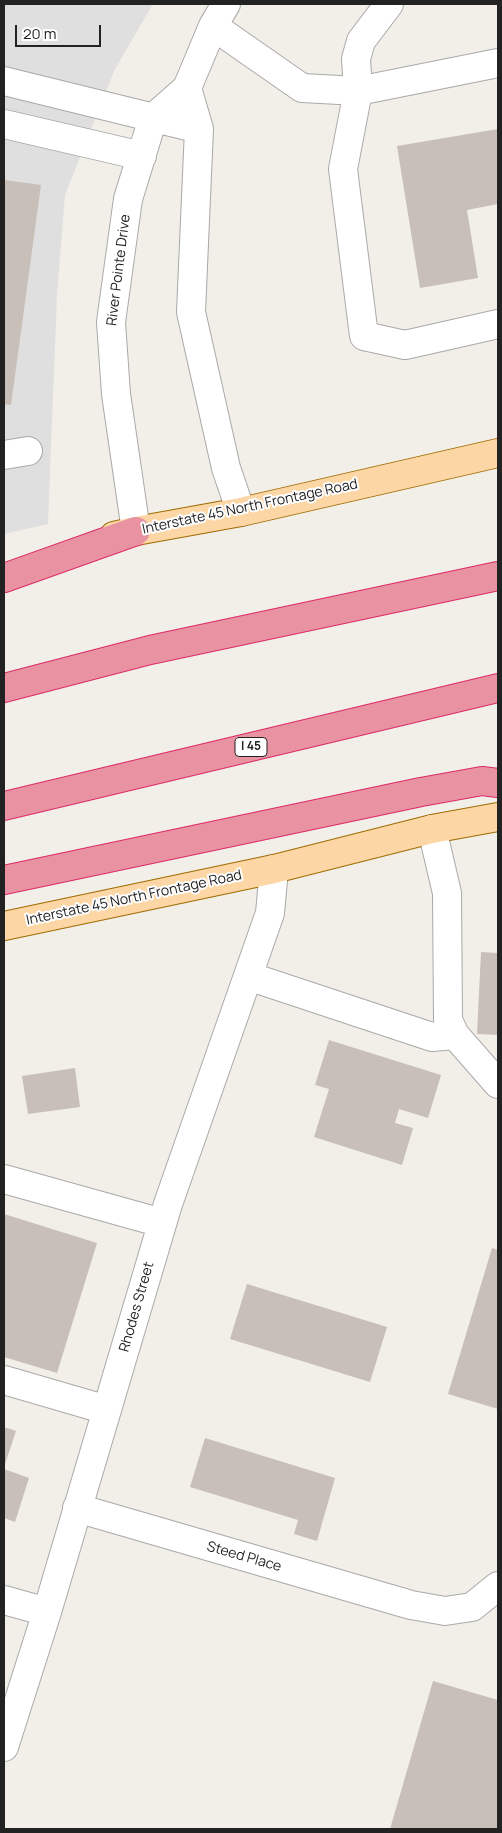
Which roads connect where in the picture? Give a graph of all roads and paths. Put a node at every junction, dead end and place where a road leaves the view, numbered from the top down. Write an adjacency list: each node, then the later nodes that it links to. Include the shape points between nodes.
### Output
1 (389, 4): 6 (street, via 361,41 356,59)
2 (219, 15): 5 (street); 6 (street, via 302,88)
3 (498, 63): 6 (street)
4 (4, 81): 7 (street)
5 (188, 88): 7 (street); 9 (street)
6 (358, 91): 11 (street, via 343,169 364,336 405,346)
7 (153, 118): 9 (street); 10 (street, River Pointe Drive)
8 (4, 124): 10 (street)
9 (199, 129): 13 (street, via 191,312 226,468)
10 (142, 156): 14 (street, River Pointe Drive, via 128,199 111,322 116,394)
11 (498, 324)
12 (498, 453): 13 (main road, Interstate 45 North Frontage Road)
13 (242, 512): 14 (main road, Interstate 45 North Frontage Road)
14 (136, 531): 15 (main road, Interstate 45 North Frontage Road); 17 (highway)
15 (4, 565)
16 (498, 576): 18 (highway, via 150,650)
17 (4, 578)
18 (4, 688)
19 (498, 688): 21 (highway, I 45)
20 (498, 783): 25 (highway, via 482,781 421,792)
21 (4, 806)
22 (498, 817): 23 (main road, Interstate 45 North Frontage Road)
23 (432, 829): 24 (main road, Interstate 45 North Frontage Road); 28 (street, via 447,893 448,1020)
24 (274, 869): 26 (main road, Interstate 45 North Frontage Road); 27 (street, Rhodes Street, via 270,912)
25 (4, 880)
26 (4, 926)
27 (248, 976): 28 (street, via 432,1036); 31 (street, Rhodes Street)
28 (456, 1035): 29 (street)
29 (498, 1084)
30 (4, 1179): 31 (street)
31 (162, 1223): 33 (street, Rhodes Street)
32 (4, 1380): 33 (street)
33 (107, 1410): 34 (street, Rhodes Street)
34 (77, 1508): 35 (street, Steed Place, via 445,1612 472,1607); 37 (street, Rhodes Street)
35 (498, 1586)
36 (4, 1600): 37 (street)
37 (47, 1612): 38 (street, Rhodes Street)
38 (4, 1747)

